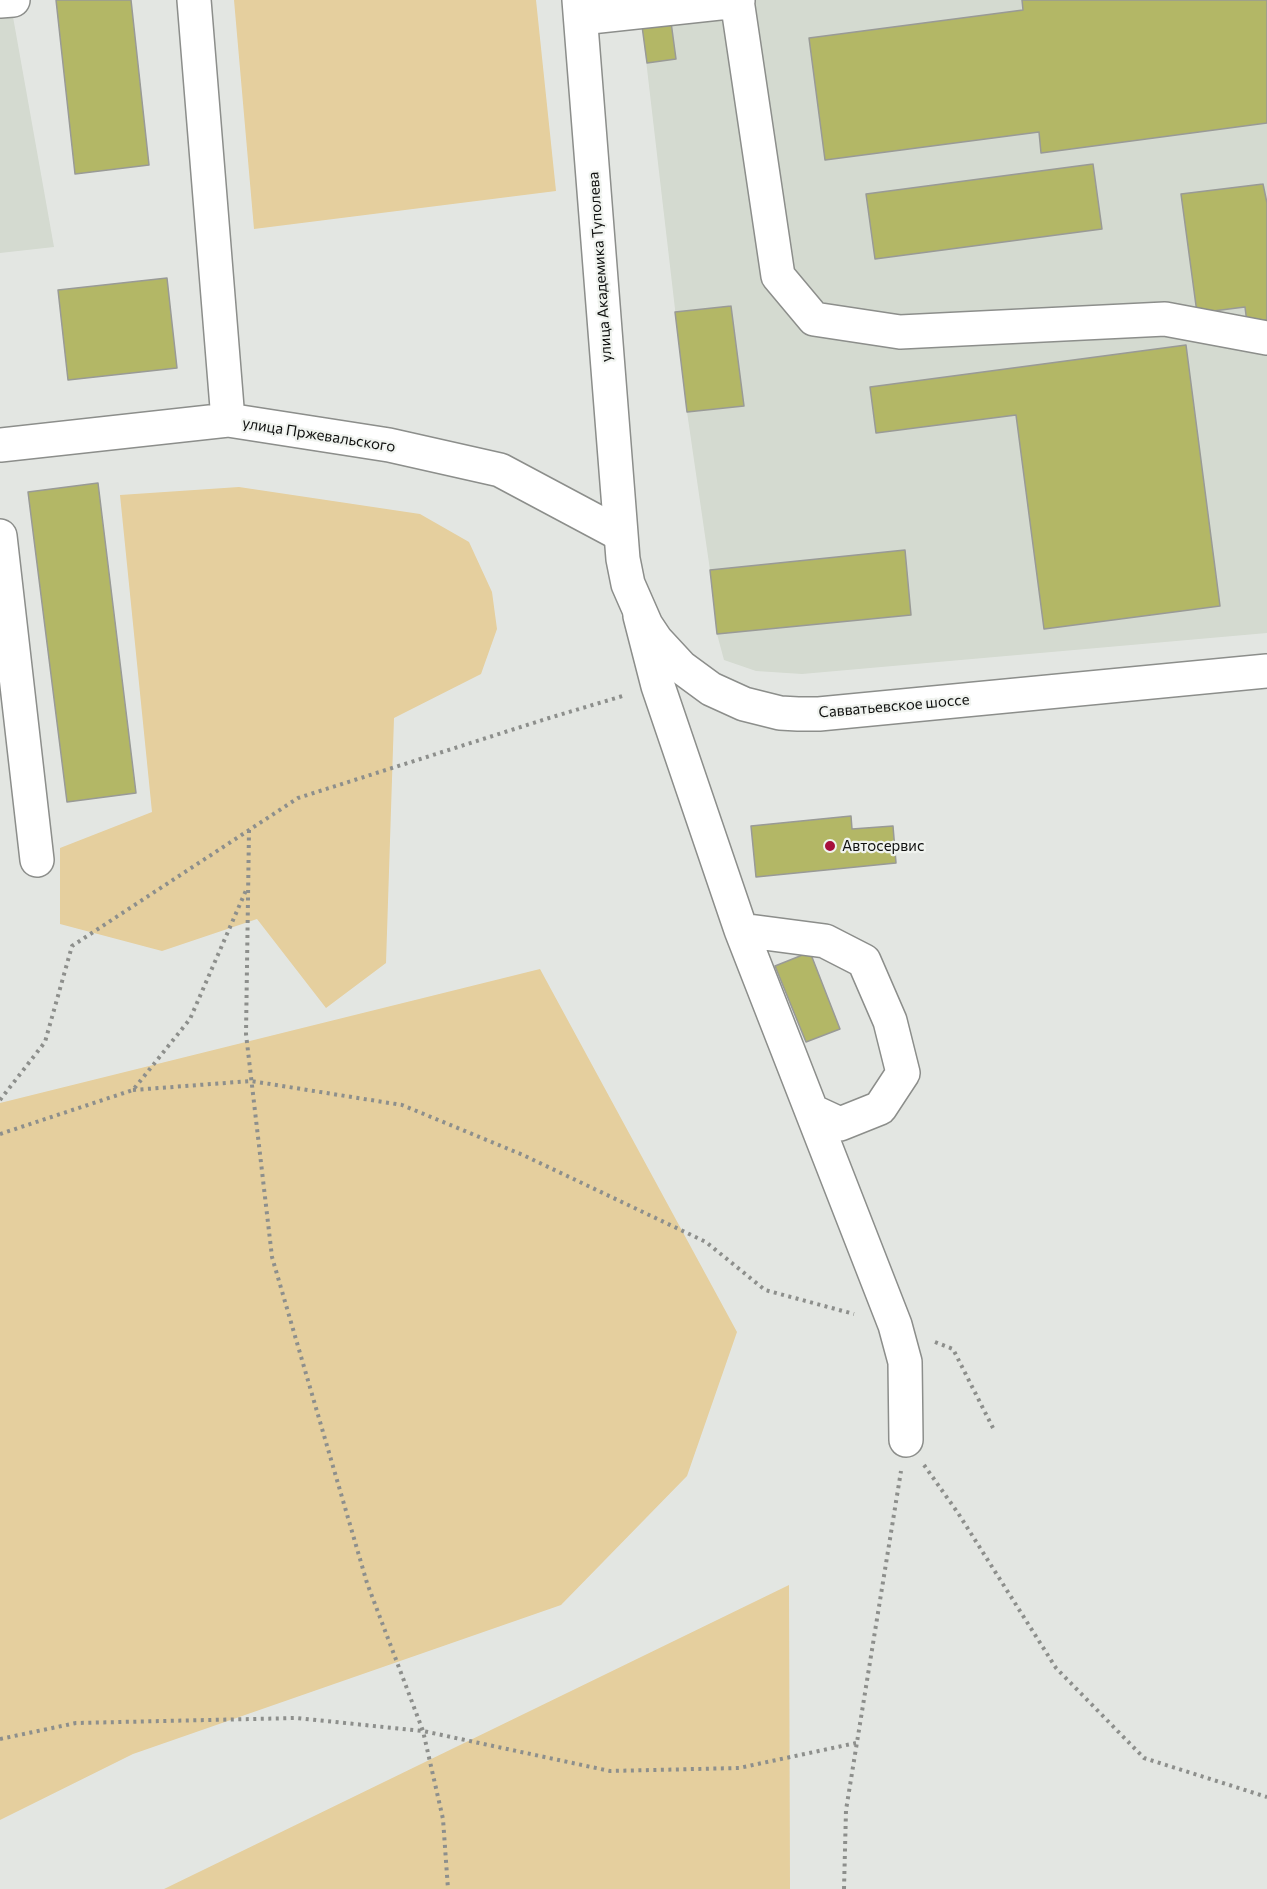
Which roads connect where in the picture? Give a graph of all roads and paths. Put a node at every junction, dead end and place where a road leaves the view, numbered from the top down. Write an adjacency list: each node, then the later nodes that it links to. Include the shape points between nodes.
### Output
1 (13, 0): 3 (main road)
2 (194, 0): 7 (main road)
3 (0, 1)
4 (737, 1): 5 (main road); 6 (main road, via 778,276 814,319 900,332 1165,319)
5 (580, 9): 9 (main road, улица Академика Туполева)
6 (1267, 338)
7 (228, 420): 8 (main road, улица Пржевальского); 9 (main road, улица Пржевальского, via 389,445 500,470)
8 (0, 445)
9 (620, 534): 11 (main road, Савватьевское шоссе, via 622,560)
10 (0, 536): 15 (main road)
11 (638, 608): 12 (main road, Савватьевское шоссе, via 668,654 696,678 744,704 780,713 819,714); 13 (main road)
12 (1267, 671)
13 (658, 686): 14 (path, via 298,798); 17 (main road)
14 (249, 830): 16 (path); 20 (path, via 72,946 45,1042)
15 (37, 860)
16 (248, 885): 18 (path, via 246,1034); 19 (path, via 190,1020)
17 (741, 930): 21 (main road); 21 (main road, via 825,942 864,961 890,1021 903,1072 880,1108 840,1124)
18 (252, 1082): 19 (path); 23 (path, via 402,1105 523,1155 706,1242 765,1290); 26 (path, via 272,1257 367,1583)
19 (133, 1090): 22 (path)
20 (0, 1100)
21 (812, 1111): 23 (main road)
22 (0, 1134)
23 (895, 1325): 24 (path, via 953,1349); 25 (main road, via 905,1362)
24 (993, 1428)
25 (906, 1440): 28 (path); 29 (path, via 958,1513 1056,1668 1144,1758)
26 (423, 1731): 27 (path, via 296,1718 76,1723); 28 (path, via 610,1770 739,1768); 30 (path, via 443,1819)
27 (0, 1739)
28 (856, 1743): 31 (path, via 846,1810)
29 (1267, 1797)
30 (448, 1889)
31 (844, 1889)

